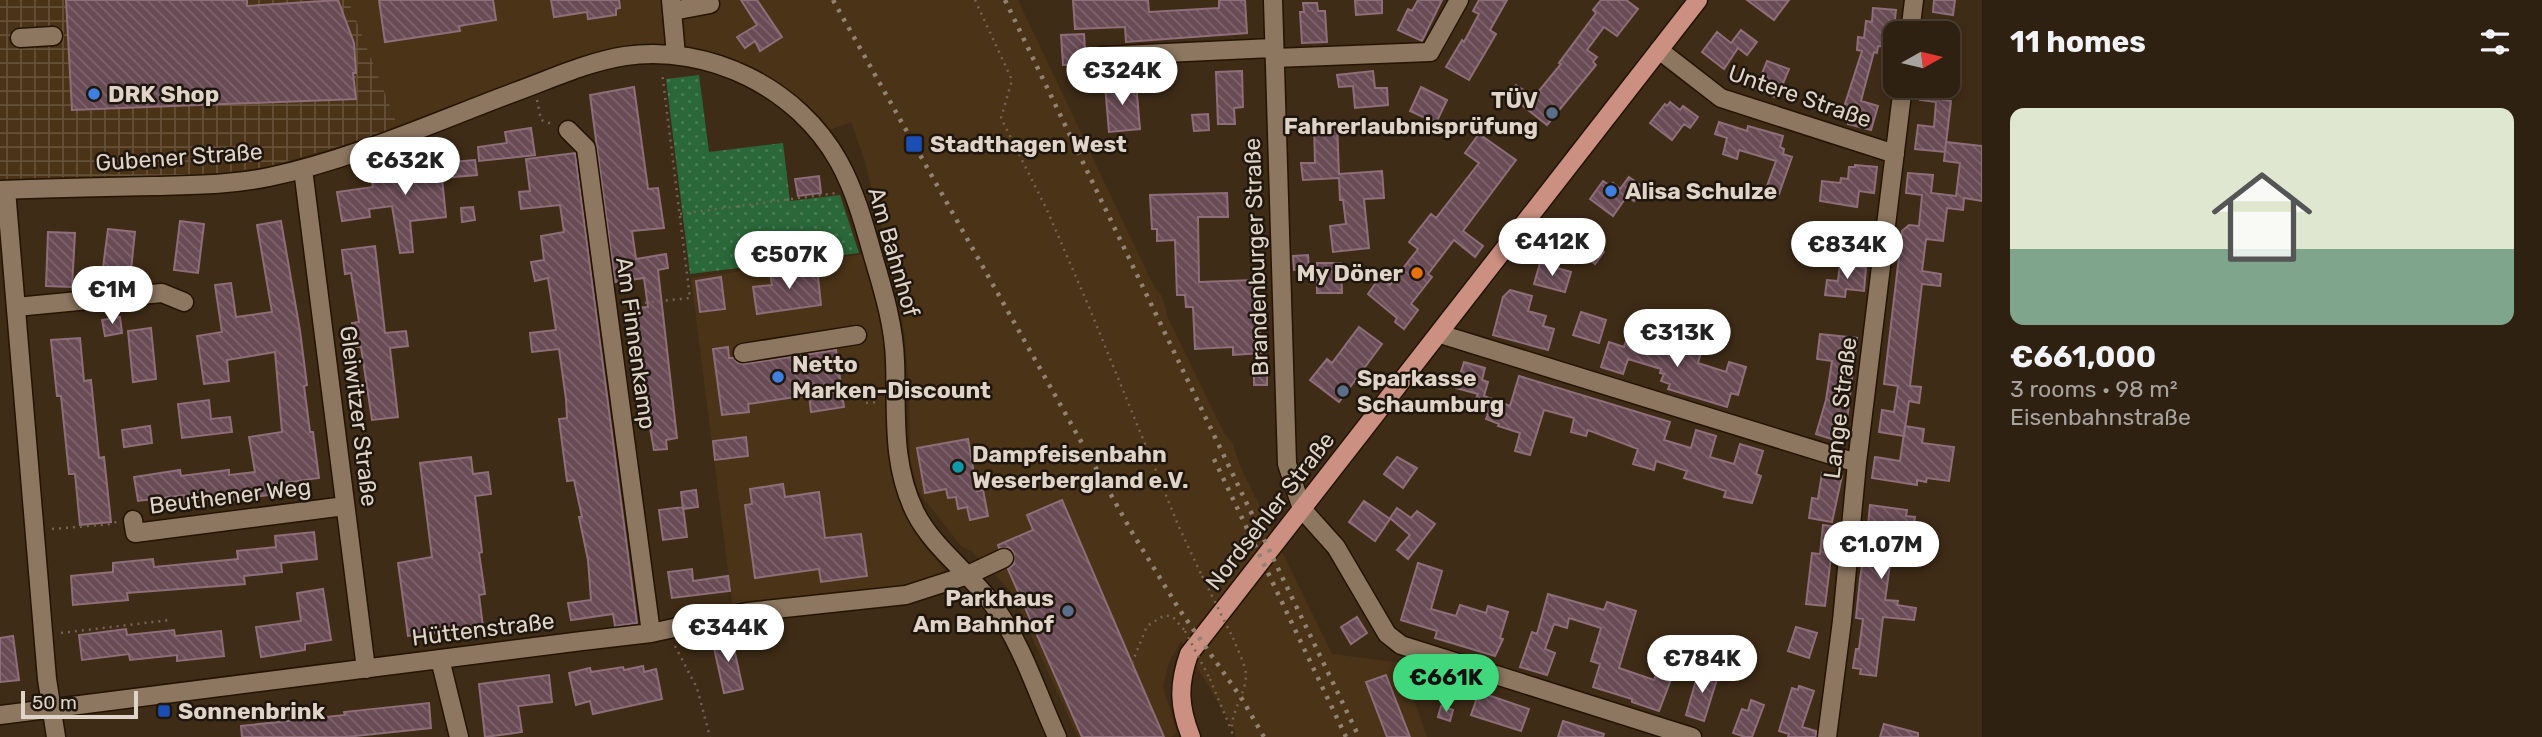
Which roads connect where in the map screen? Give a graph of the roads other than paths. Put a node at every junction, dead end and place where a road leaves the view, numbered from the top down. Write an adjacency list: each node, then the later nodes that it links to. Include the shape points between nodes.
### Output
1 (709, 0): 6 (street, via 710,4)
2 (1273, 0): 11 (street, Brandenburger Straße)
3 (1459, 0): 11 (street, via 1430,52)
4 (1698, 0): 10 (main road, Nordsehler Straße)
5 (1914, 0): 7 (street)
6 (672, 6): 12 (street)
7 (1911, 21)
8 (53, 36): 9 (street)
9 (20, 38)
10 (1659, 50): 16 (street, Untere Straße, via 1721,98); 21 (main road, Nordsehler Straße)
11 (1274, 53): 13 (street); 26 (street, Brandenburger Straße, via 1287,464)
12 (668, 55): 17 (street, Gubener Straße, via 625,56 578,68); 29 (street, Am Bahnhof, via 724,66 779,94 820,134 839,161 892,330 895,433 904,486 933,539)
13 (1102, 56)
14 (1902, 98): 16 (street, Lange Straße)
15 (568, 130): 30 (street, Am Finnenkamp, via 586,148)
16 (1895, 154): 24 (street, Lange Straße)
17 (303, 169): 18 (street, Gubener Straße, via 211,184); 25 (street, Gleiwitzer Straße)
18 (3, 190): 20 (street)
19 (184, 302): 20 (street, via 162,293)
20 (16, 307): 33 (street)
21 (1440, 334): 24 (street); 26 (main road, Nordsehler Straße)
22 (857, 335): 23 (street)
23 (743, 353)
24 (1857, 463): 40 (street, Lange Straße)
25 (345, 506): 27 (street, Beuthener Weg, via 135,533); 32 (street, Gleiwitzer Straße)
26 (1302, 509): 38 (main road, Nordsehler Straße, via 1189,654 1181,677 1181,701); 39 (street, via 1336,547 1387,634 1401,645)
27 (132, 520)
28 (1004, 558): 29 (street, Hüttenstraße)
29 (968, 575): 30 (street, Hüttenstraße, via 906,595 747,612); 37 (street, Am Bahnhof, via 1015,641)
30 (651, 634): 31 (street, Hüttenstraße)
31 (440, 659): 32 (street, Hüttenstraße); 36 (street)
32 (366, 669): 33 (street, Hüttenstraße)
33 (52, 709): 34 (street, Hüttenstraße); 35 (street)
34 (0, 715)
35 (56, 737)
36 (459, 737)
37 (1057, 737)
38 (1191, 737)
39 (1692, 737)
40 (1828, 737)

